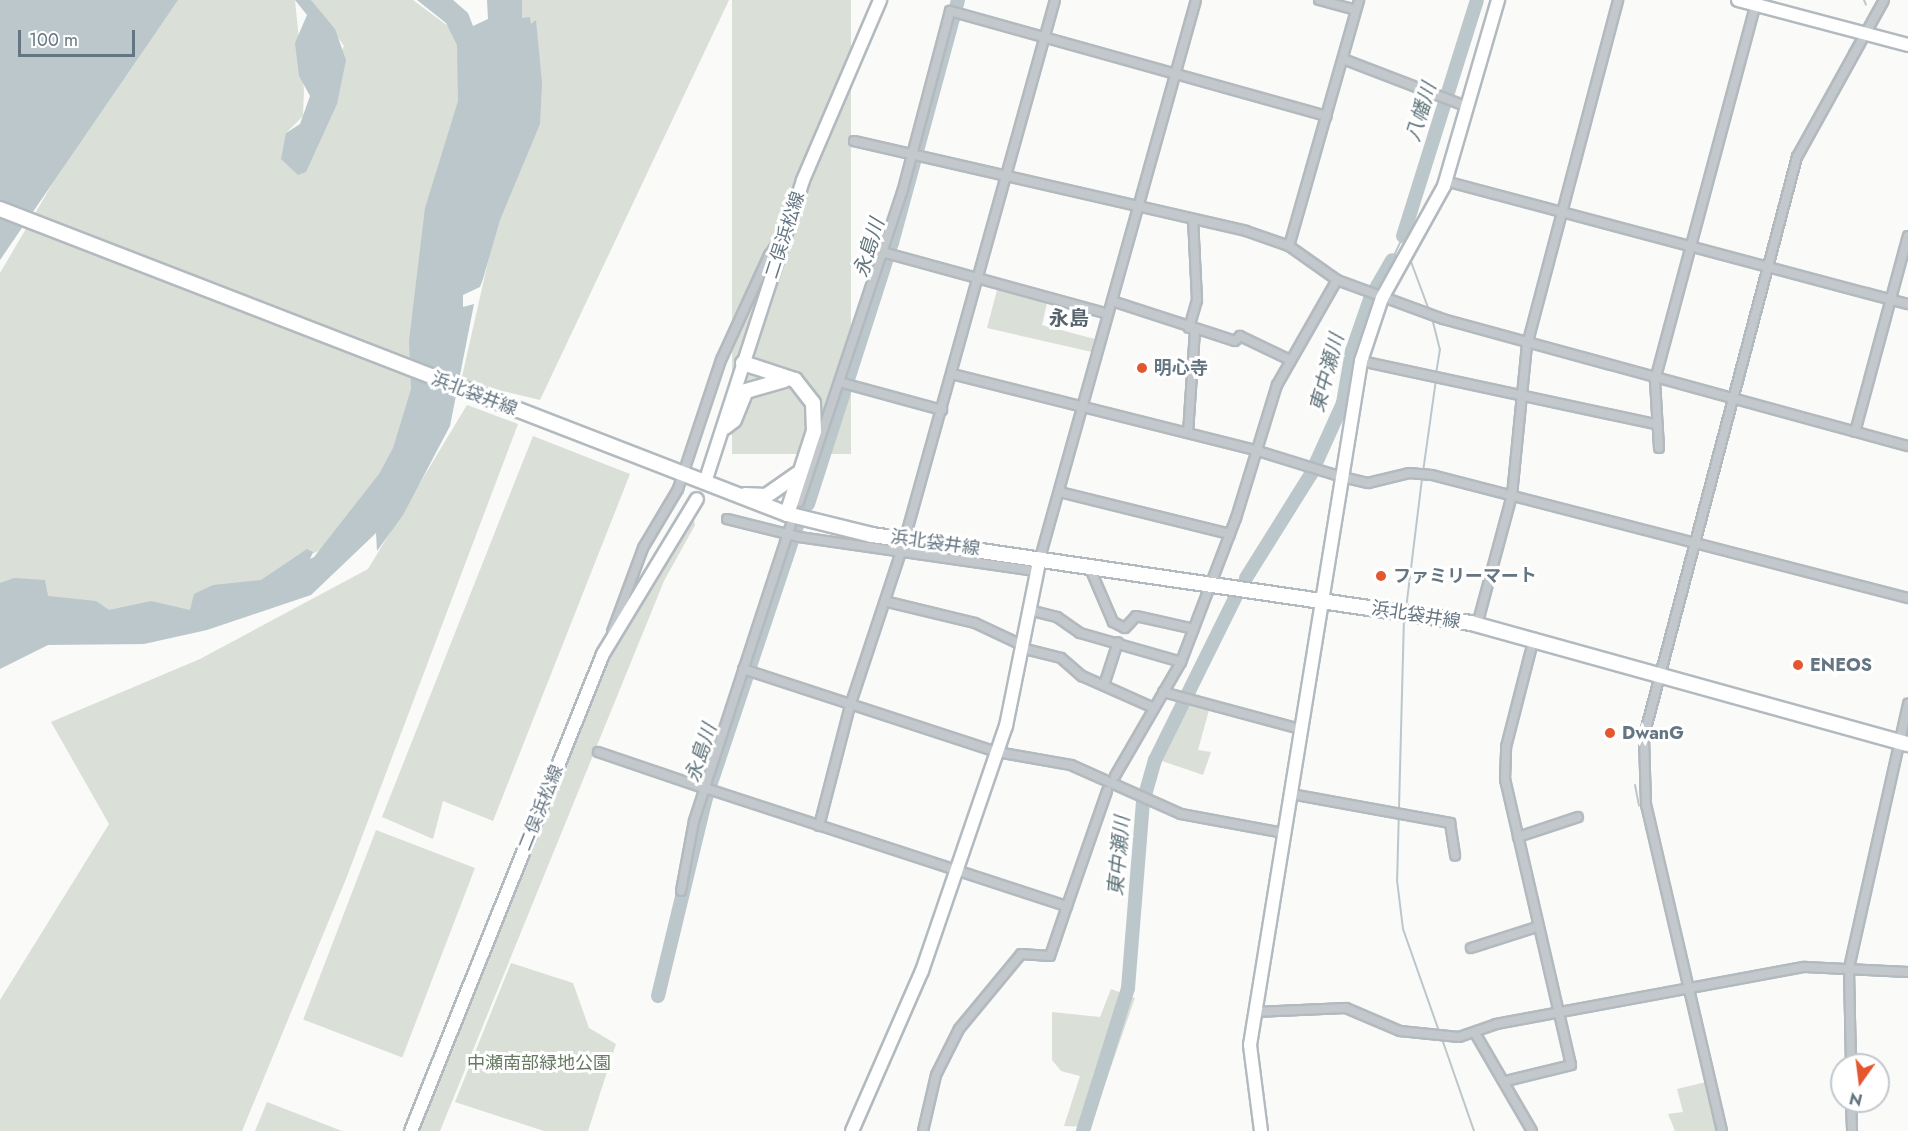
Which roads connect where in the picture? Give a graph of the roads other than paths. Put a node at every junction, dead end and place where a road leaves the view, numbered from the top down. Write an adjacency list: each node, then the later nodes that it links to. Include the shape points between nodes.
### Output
1 (880, 0): 27 (street, 二俣浜松線, via 819,138)
2 (1055, 0): 13 (street)
3 (1196, 0): 16 (street)
4 (1319, 0): 11 (street)
5 (1359, 0): 11 (street)
6 (1498, 0): 17 (street)
7 (1618, 0): 25 (street)
8 (1738, 0): 10 (street)
9 (1884, 0): 12 (street)
10 (1757, 2): 12 (street); 30 (street)
11 (1356, 10): 15 (street)
12 (1866, 34): 14 (street); 32 (street, via 1803,144)
13 (1044, 38): 16 (street); 20 (street, via 955,12); 21 (street)
14 (1908, 45)
15 (1343, 59): 17 (street); 18 (street)
16 (1175, 74): 18 (street); 23 (street)
17 (1467, 107): 22 (street)
18 (1327, 116): 29 (street)
19 (854, 141): 20 (street)
20 (915, 155): 21 (street); 31 (street)
21 (1006, 175): 23 (street); 33 (street)
22 (1445, 181): 25 (street); 35 (street, via 1410,254)
23 (1139, 205): 26 (street); 37 (street)
24 (0, 209): 60 (main road, 浜北袋井線)
25 (1562, 212): 30 (street); 41 (street)
26 (1193, 219): 29 (street); 40 (street, via 1197,300)
27 (784, 234): 44 (street, 二俣浜松線); 60 (street, via 769,255 721,360)
28 (1908, 236): 36 (street)
29 (1289, 246): 34 (street)
30 (1693, 248): 32 (street); 47 (street)
31 (886, 253): 33 (street); 48 (street)
32 (1768, 267): 36 (street); 50 (street)
33 (978, 276): 39 (street); 45 (street)
34 (1337, 280): 35 (street); 42 (street)
35 (1382, 298): 41 (street); 43 (street)
36 (1890, 299): 38 (street); 55 (street)
37 (1112, 301): 39 (street); 40 (street)
38 (1908, 304)
39 (1108, 314): 52 (street)
40 (1192, 329): 42 (street, via 1235,341 1240,336); 56 (street)
41 (1527, 345): 47 (street); 49 (street)
42 (1290, 360): 59 (street, via 1277,385)
43 (1361, 361): 49 (street); 63 (street)
44 (743, 363): 46 (main road); 54 (street, 二俣浜松線)
45 (952, 374): 51 (street); 52 (street)
46 (795, 380): 54 (main road, via 774,379 746,392 734,420); 61 (main road, via 815,412)
47 (1656, 380): 50 (street); 53 (street)
48 (842, 382): 51 (street); 68 (street)
49 (1521, 398): 53 (street); 66 (street)
50 (1732, 399): 55 (street); 74 (street)
51 (942, 410): 71 (street)
52 (1083, 411): 56 (street); 65 (street)
53 (1654, 424): 58 (street)
54 (724, 427): 62 (street, 二俣浜松線)
55 (1855, 432): 57 (street)
56 (1188, 433): 59 (street)
57 (1908, 446)
58 (1659, 448)
59 (1258, 451): 63 (street); 73 (street)
60 (677, 473): 64 (main road, 浜北袋井線); 87 (street)
61 (797, 473): 64 (main road, via 766,496); 70 (main road)
62 (707, 476)
63 (1342, 477): 66 (street, via 1368,483 1428,475); 80 (street)
64 (717, 488): 70 (main road, 浜北袋井線)
65 (1060, 492): 73 (street); 76 (street)
66 (1512, 495): 74 (street); 83 (street)
67 (697, 498): 87 (street, 二俣浜松線)
68 (800, 502)
69 (727, 519): 72 (street)
70 (789, 520): 72 (street); 76 (main road, 浜北袋井線)
71 (907, 531)
72 (788, 534): 75 (street); 90 (street)
73 (1230, 534): 78 (street)
74 (1696, 542): 79 (street); 91 (street)
75 (902, 549): 76 (street); 81 (street)
76 (1038, 565): 77 (main road, 浜北袋井線); 82 (street)
77 (1089, 566): 78 (main road, 浜北袋井線); 84 (street, via 1113,622 1125,628 1136,616)
78 (1212, 585): 80 (main road, 浜北袋井線); 84 (street)
79 (1908, 598)
80 (1322, 600): 83 (main road, 浜北袋井線); 97 (street)
81 (888, 602): 88 (street, via 975,623); 95 (street)
82 (1029, 610): 86 (street, via 1057,617 1080,633); 88 (street)
83 (1477, 625): 85 (main road, 浜北袋井線)
84 (1194, 629): 89 (street)
85 (1534, 637): 91 (main road, 浜北袋井線); 108 (street, via 1503,763)
86 (1118, 642): 89 (street); 92 (street)
87 (608, 644): 124 (street, 二俣浜松線)
88 (1021, 647): 92 (street, via 1061,658); 100 (street)
89 (1181, 662): 93 (street)
90 (746, 670): 95 (street); 102 (street)
91 (1660, 673): 98 (main road, 浜北袋井線); 117 (street, via 1644,736 1641,776)
92 (1104, 685): 96 (street)
93 (1163, 692): 96 (street); 97 (street)
94 (1908, 704): 98 (street)
95 (850, 706): 100 (street); 106 (street)
96 (1154, 708): 101 (street)
97 (1300, 729): 104 (street)
98 (1903, 742): 115 (street)
99 (598, 752): 102 (street)
100 (997, 752): 107 (street, via 1052,759 1181,814); 110 (street)
101 (1114, 776)
102 (707, 789): 106 (street); 111 (street)
103 (1107, 791): 112 (street)
104 (1291, 794): 107 (street); 109 (street, via 1450,823)
105 (1578, 817): 108 (street)
106 (819, 826): 110 (street)
107 (1284, 832): 118 (street)
108 (1518, 837): 113 (street)
109 (1455, 856)
110 (956, 872): 112 (street); 125 (street, via 922,971)
111 (681, 891)
112 (1067, 906): 126 (street, via 1050,956 1021,954 959,1029 936,1075)
113 (1537, 927): 114 (street); 119 (street)
114 (1471, 948)
115 (1849, 968): 116 (street); 117 (street, via 1805,968); 121 (street)
116 (1908, 972)
117 (1689, 989): 119 (street); 129 (street)
118 (1255, 1012): 120 (street, via 1346,1008 1379,1025 1447,1037); 127 (street, via 1250,1045)
119 (1558, 1012): 120 (street); 122 (street, via 1571,1065)
120 (1475, 1033): 122 (street)
121 (1851, 1053)
122 (1506, 1081): 128 (street)
123 (1851, 1113): 130 (street)
124 (411, 1131)
125 (852, 1131)
126 (923, 1131)
127 (1261, 1131)
128 (1532, 1131)
129 (1722, 1131)
130 (1852, 1131)

